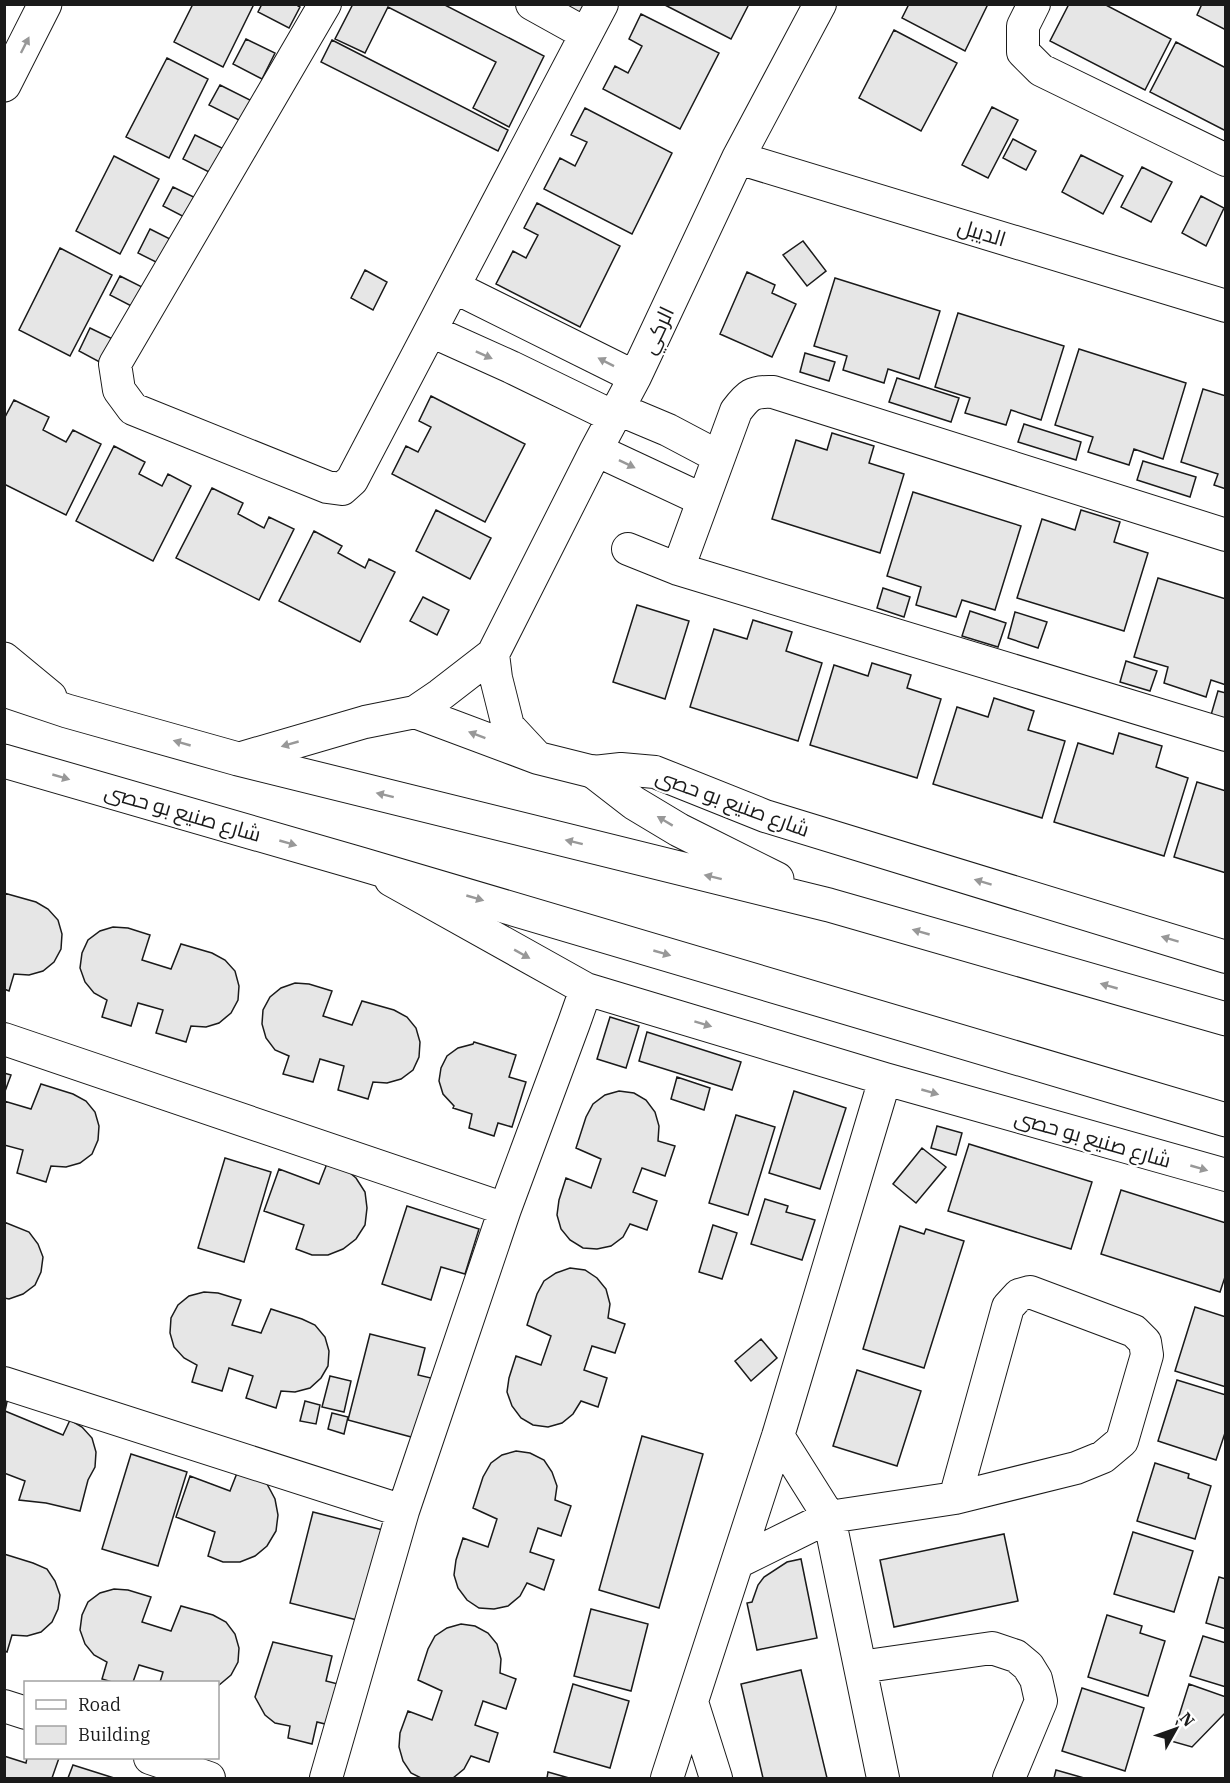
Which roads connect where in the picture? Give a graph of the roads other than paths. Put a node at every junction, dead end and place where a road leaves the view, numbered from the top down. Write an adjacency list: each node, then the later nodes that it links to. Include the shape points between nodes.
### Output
1 (45, 4): 8 (street, one-way to 1)
2 (325, 4): 13 (street, via 115,364 119,390 133,409 327,487 342,489 352,480)
3 (532, 4): 7 (street)
4 (602, 4): 7 (street)
5 (820, 4): 9 (street, الركي)
6 (1034, 4): 10 (street, via 1023,26 1023,52 1041,70)
7 (586, 34): 11 (street)
8 (4, 85)
9 (738, 158): 12 (street, الديبل); 14 (street, الركي)
10 (1226, 160)
11 (454, 287): 13 (street); 14 (street, one-way to 11)
12 (1226, 306)
13 (431, 331): 15 (street, one-way to 15)
14 (635, 377): 15 (street, الركي)
15 (616, 413): 16 (street, الركي); 17 (street, via 668,430)
16 (596, 450): 18 (street, one-way to 18); 22 (street, الركي)
17 (719, 457): 18 (street); 19 (street, via 736,411 746,397 759,391 773,392)
18 (704, 500): 21 (street)
19 (1226, 535)
20 (628, 549): 21 (street)
21 (678, 569): 27 (street)
22 (493, 654): 26 (street, الركي); 28 (street, via 508,726)
23 (4, 659): 25 (street)
24 (4, 690): 25 (street)
25 (68, 711): 29 (street, one-way to 25)
26 (415, 712): 28 (street, شارع صنيع بو حصى, one-way to 26); 29 (street, one-way to 29, via 365,722)
27 (1226, 735)
28 (538, 758): 31 (street, شارع صنيع بو حصى)
29 (238, 759): 33 (street, one-way to 29)
30 (4, 761): 32 (street, شارع صنيع بو حصى, one-way to 32)
31 (594, 772): 33 (street, one-way to 31, via 679,830 634,803); 34 (street, شارع صنيع بو حصى, one-way to 31, via 765,816 655,772)
32 (361, 864): 35 (street, شارع صنيع بو حصى, one-way to 35); 39 (street, شارع صنيع بو حصى, one-way to 39)
33 (829, 905): 36 (street, one-way to 33)
34 (1226, 957)
35 (585, 989): 38 (street, شارع صنيع بو حصى, one-way to 38); 41 (street)
36 (1226, 1019)
37 (4, 1039): 41 (street)
38 (885, 1079): 40 (street, شارع صنيع بو حصى, one-way to 40); 43 (street)
39 (1226, 1120)
40 (1226, 1175)
41 (505, 1209): 45 (street)
42 (4, 1383): 45 (street)
43 (778, 1436): 46 (street); 47 (street)
44 (955, 1498): 44 (street, via 1076,1468 1103,1457 1122,1441 1147,1356 1145,1342 1134,1331 1030,1292 1019,1295 1008,1307); 46 (street)
45 (403, 1511): 54 (street)
46 (830, 1517): 47 (street); 48 (street)
47 (738, 1562): 49 (street)
48 (860, 1667): 57 (street); 58 (street, via 992,1648 1016,1656 1036,1679 1041,1701)
49 (692, 1702): 55 (street); 56 (street)
50 (4, 1706): 51 (street)
51 (24, 1712)
52 (153, 1759): 53 (street)
53 (209, 1779)
54 (326, 1779)
55 (667, 1779)
56 (716, 1779)
57 (883, 1779)
58 (1009, 1779)

